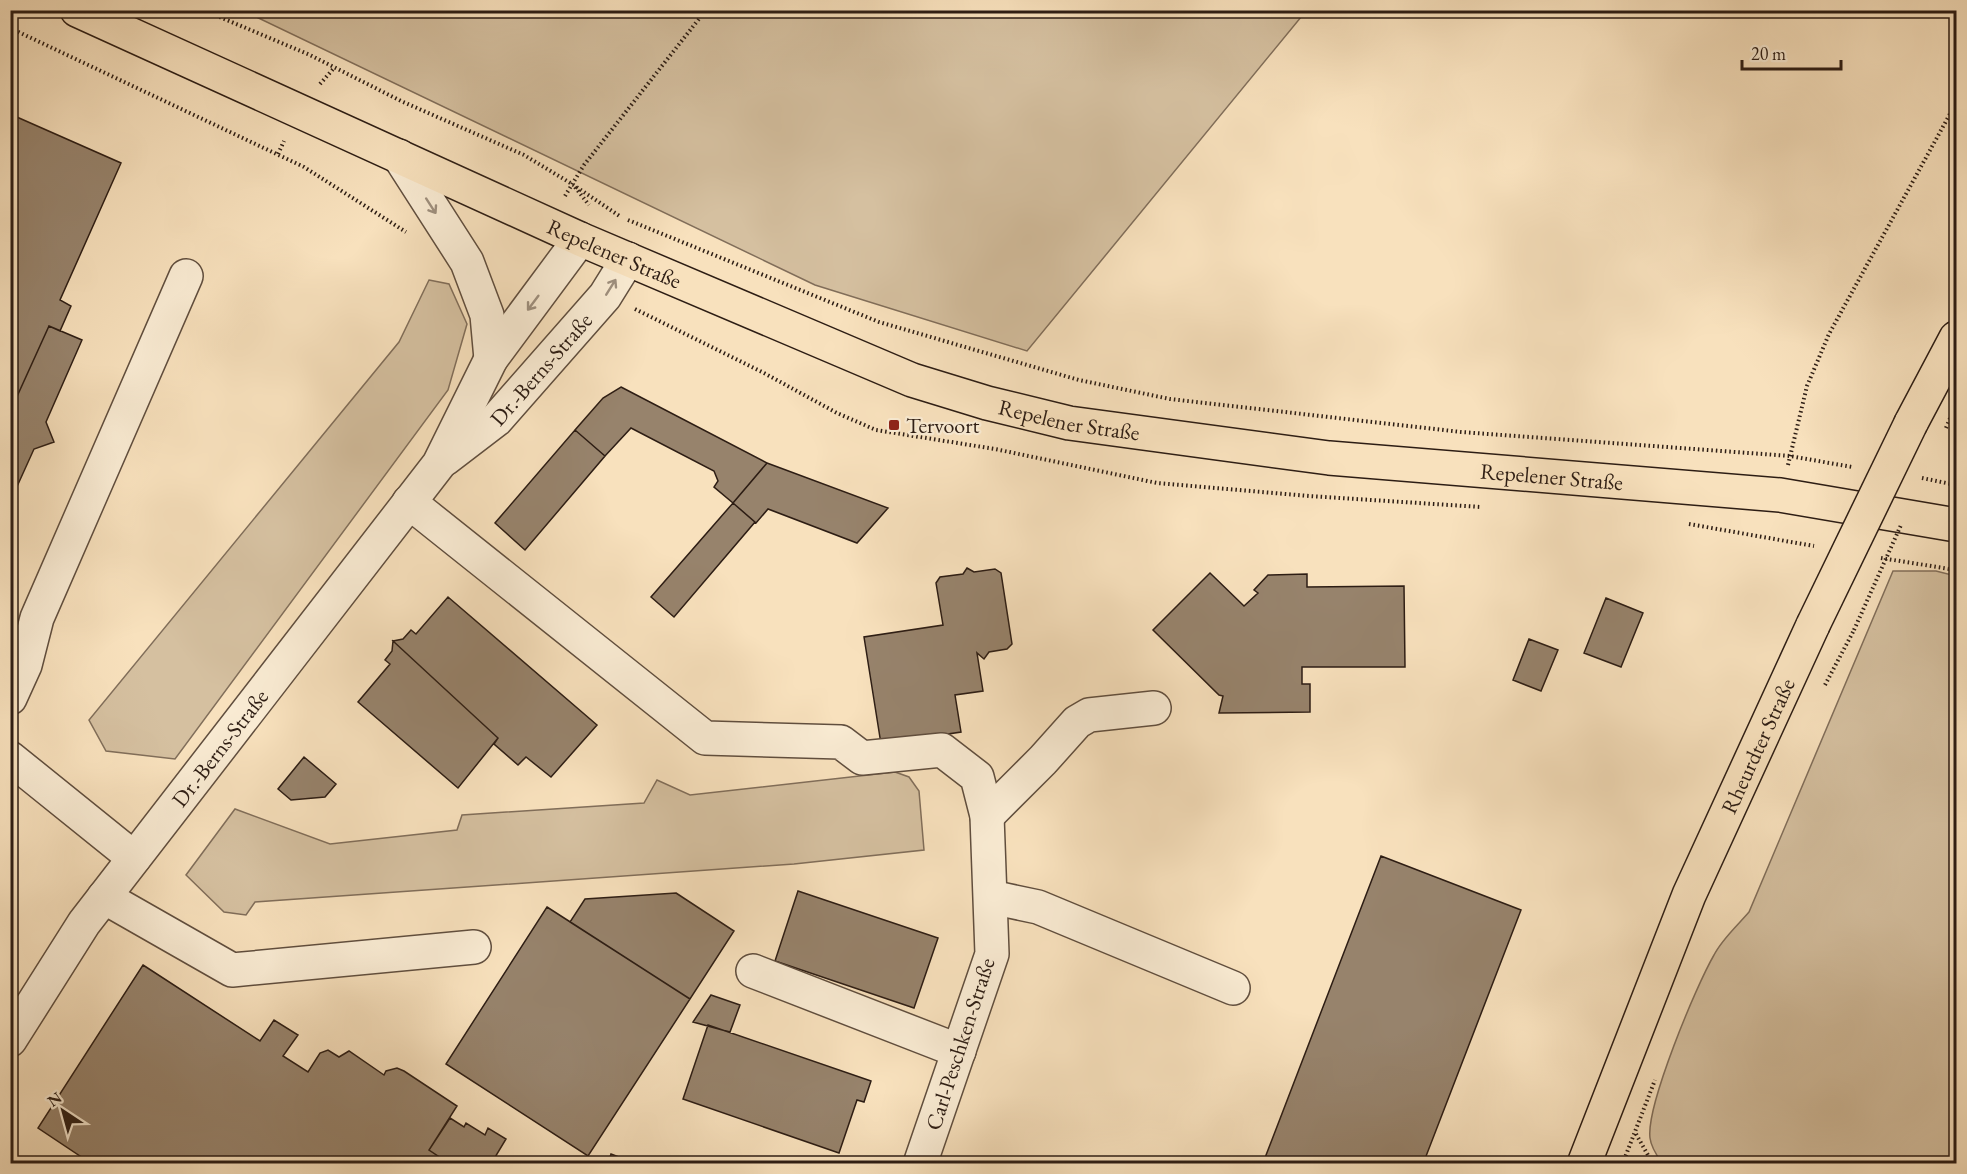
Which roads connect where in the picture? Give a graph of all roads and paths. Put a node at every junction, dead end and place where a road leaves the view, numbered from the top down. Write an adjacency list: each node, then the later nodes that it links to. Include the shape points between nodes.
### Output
1 (77, 10): 5 (main road, Repelener Straße)
2 (203, 10): 6 (path, via 310,55 401,101 524,155)
3 (706, 10): 6 (path)
4 (1956, 103): 13 (path, via 1829,334 1807,386)
5 (399, 156): 7 (main road, Repelener Straße); 12 (street, Dr.-Berns-Straße, one-way to 12, via 467,262 487,315)
6 (572, 184): 7 (path); 13 (path, via 618,216 879,322 1079,380 1170,399 1461,432)
7 (547, 224): 8 (main road, Repelener Straße)
8 (580, 239): 9 (main road, Repelener Straße); 12 (street, Dr.-Berns-Straße, one-way to 12)
9 (628, 259): 14 (street, Dr.-Berns-Straße, one-way to 9, via 496,420 605,296); 18 (main road, Repelener Straße, via 912,380 1069,423 1329,458)
10 (186, 276): 23 (street, via 37,618 25,665)
11 (1956, 338): 38 (main road, Rheurdter Straße, bridge, via 1813,625 1689,895)
12 (491, 359): 14 (street, Dr.-Berns-Straße)
13 (1790, 456): 15 (path); 18 (path)
14 (439, 464): 19 (street, Dr.-Berns-Straße)
15 (1860, 468)
16 (1918, 478): 17 (path)
17 (1956, 485)
18 (1780, 495): 20 (main road, Repelener Straße)
19 (409, 502): 26 (street, Carl-Peschken-Straße, via 705,738 841,742 862,758 942,750 976,777); 27 (street, Dr.-Berns-Straße)
20 (1956, 525)
21 (1854, 630): 22 (path)
22 (1823, 689)
23 (10, 698)
24 (1154, 708): 26 (street, via 1089,715 1077,722)
25 (10, 758): 27 (street)
26 (987, 816): 29 (street, Carl-Peschken-Straße)
27 (134, 858): 28 (street, Dr.-Berns-Straße)
28 (104, 897): 30 (street, via 232,970); 33 (street, Dr.-Berns-Straße)
29 (991, 897): 32 (street, via 1038,907); 34 (street, Carl-Peschken-Straße, via 992,954)
30 (474, 947)
31 (753, 971): 34 (street)
32 (1233, 988)
33 (15, 1024)
34 (958, 1051): 37 (street, Carl-Peschken-Straße)
35 (1656, 1078): 36 (path)
36 (1636, 1134): 39 (path); 40 (path)
37 (920, 1164)
38 (1584, 1164)
39 (1623, 1164)
40 (1653, 1164)

